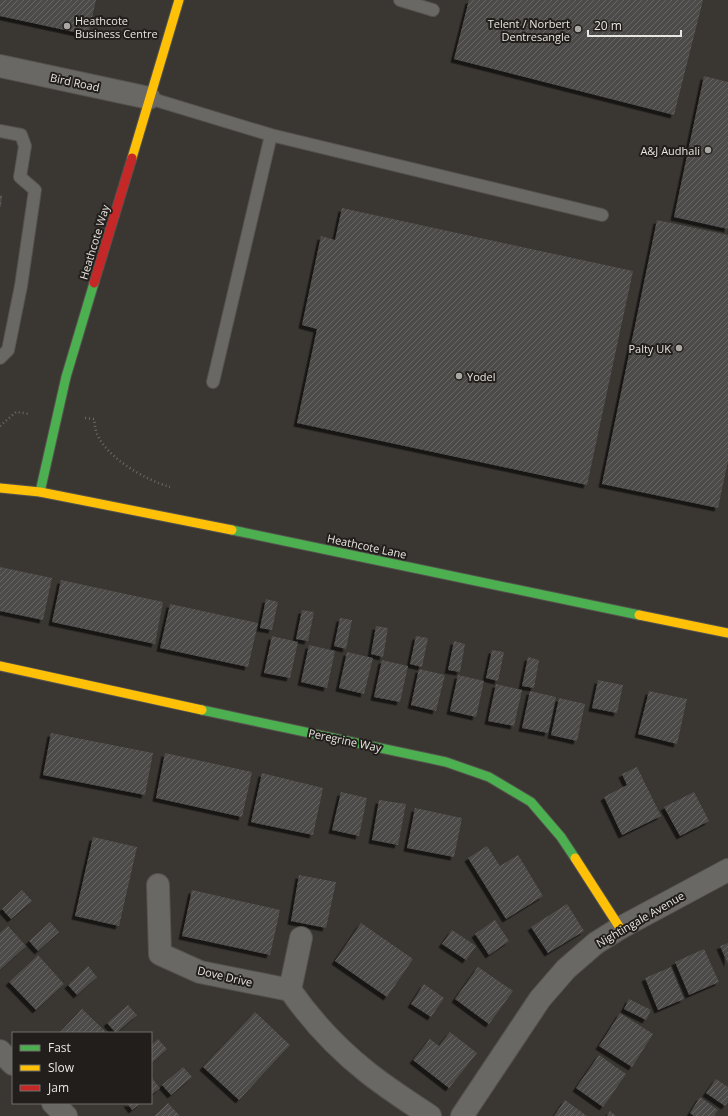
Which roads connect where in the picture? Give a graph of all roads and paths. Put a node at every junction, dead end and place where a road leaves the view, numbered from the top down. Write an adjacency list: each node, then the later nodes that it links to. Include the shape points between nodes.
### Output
1 (179, 0): 5 (street, Heathcote Way)
2 (400, 0): 3 (lane)
3 (433, 10)
4 (0, 66): 5 (street, Bird Road)
5 (149, 98): 7 (lane); 16 (street, Heathcote Way, via 66,377)
6 (0, 130): 9 (lane, via 20,135 25,146 20,177 35,190 11,336 8,350)
7 (271, 135): 8 (lane); 10 (lane)
8 (602, 215)
9 (0, 358)
10 (213, 382)
11 (27, 414): 13 (path, via 16,412)
12 (79, 417): 15 (path, via 94,419 97,434 103,444 138,474)
13 (0, 426)
14 (0, 488): 16 (street, Heathcote Lane)
15 (176, 489)
16 (40, 492): 17 (street, Heathcote Lane, via 177,518)
17 (728, 633)
18 (0, 666): 21 (street, Peregrine Way, via 446,762 489,776 531,802 547,818)
19 (728, 870): 21 (street, Nightingale Avenue)
20 (158, 885): 23 (street, Dove Drive, via 160,954 200,972)
21 (620, 928): 29 (street, Nightingale Avenue, via 596,943 572,964 540,999)
22 (301, 938): 23 (street)
23 (290, 990): 28 (street, via 305,1011 368,1074)
24 (0, 1051): 25 (street)
25 (12, 1063)
26 (54, 1104): 27 (street)
27 (66, 1116)
28 (430, 1116)
29 (462, 1116)

